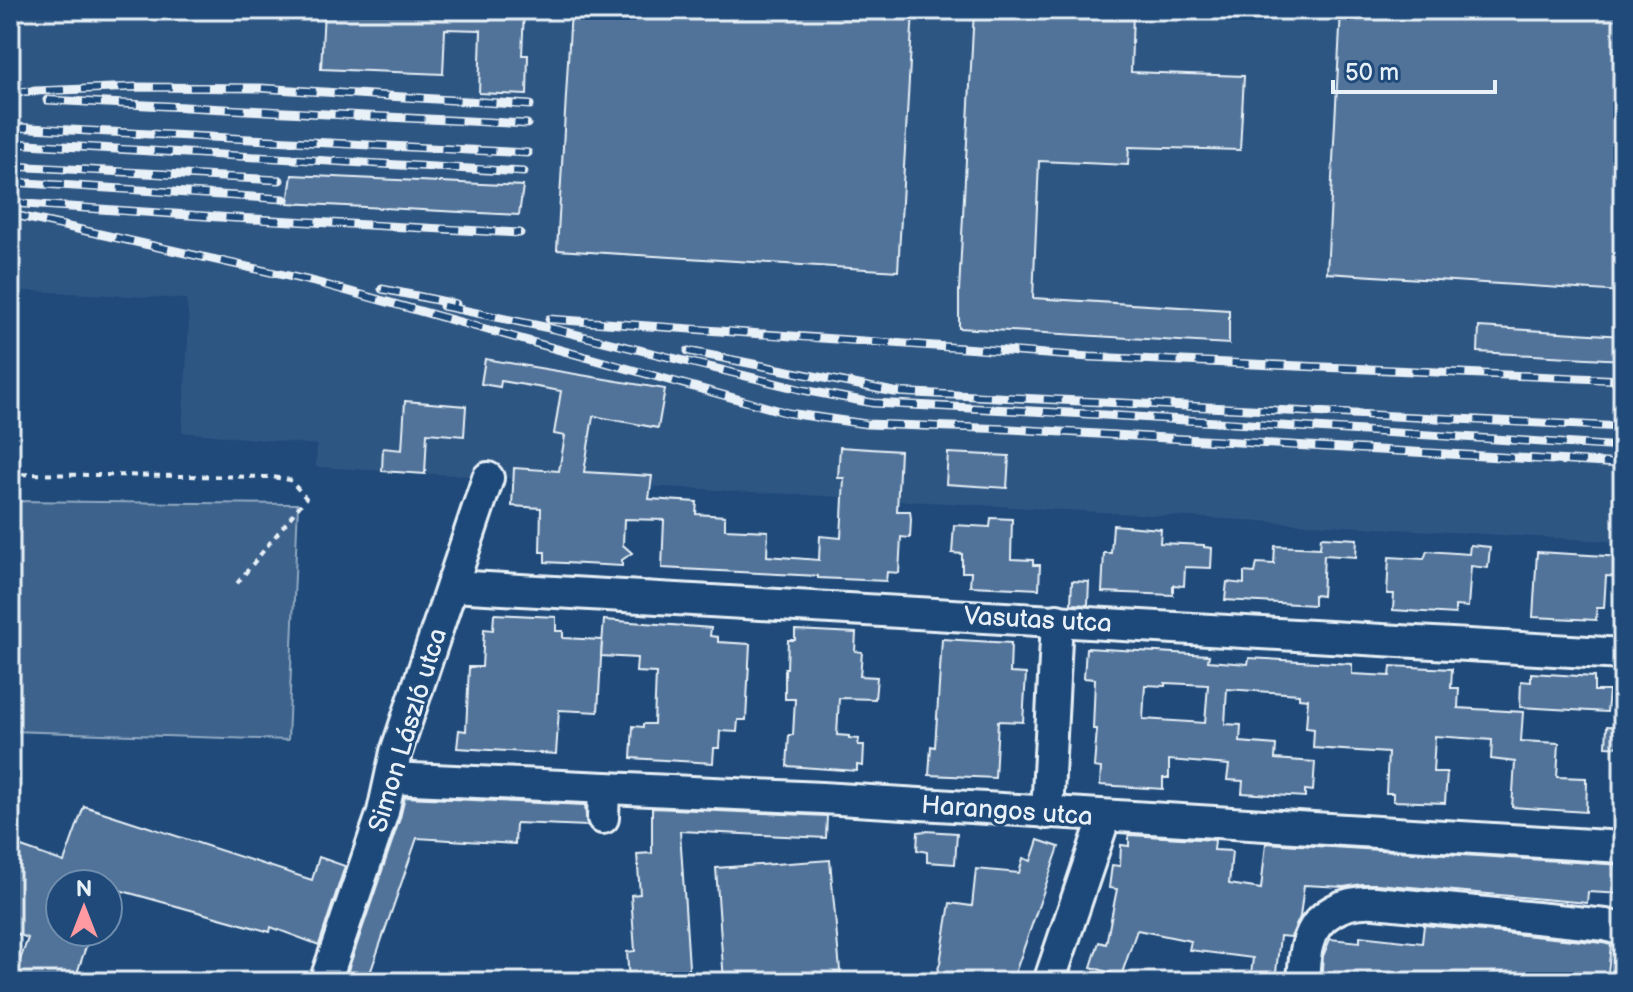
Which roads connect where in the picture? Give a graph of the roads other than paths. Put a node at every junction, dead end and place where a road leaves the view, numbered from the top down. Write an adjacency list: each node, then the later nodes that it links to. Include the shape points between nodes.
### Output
1 (488, 478): 2 (street, Simon László utca)
2 (452, 586): 3 (street, Vasutas utca); 5 (street, Simon László utca)
3 (1057, 620): 4 (street, Vasutas utca); 6 (street)
4 (1623, 654)
5 (391, 778): 6 (street, Harangos utca, via 604,803 822,798); 10 (street, Simon László utca)
6 (1047, 813): 7 (street, Harangos utca)
7 (1105, 816): 8 (street, Harangos utca); 11 (street)
8 (1623, 847)
9 (1623, 930): 12 (street, via 1356,902 1337,908 1317,924 1308,940)
10 (325, 982)
11 (1049, 982)
12 (1303, 982)

